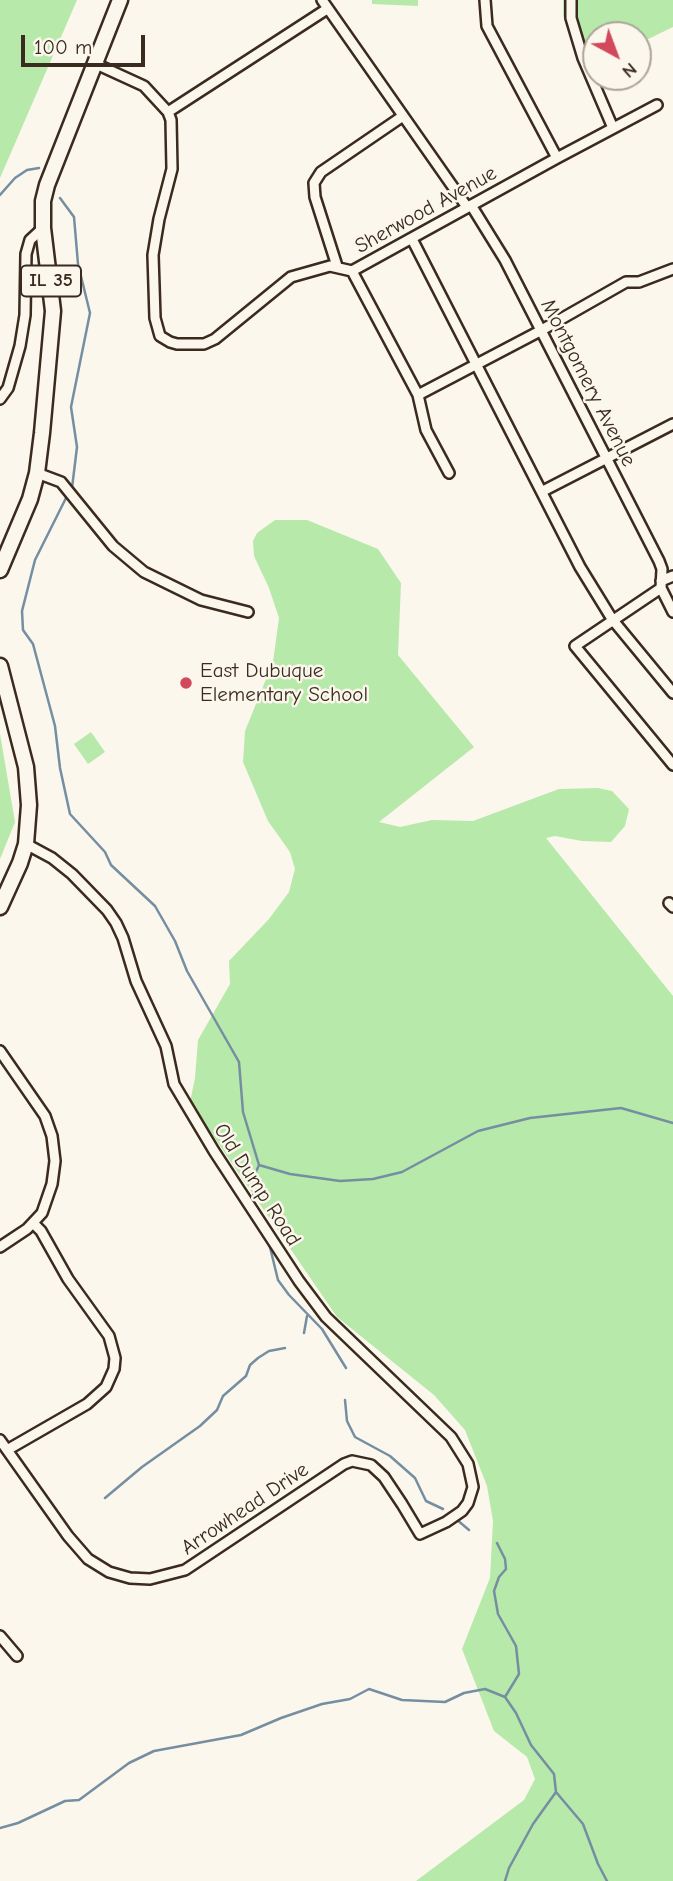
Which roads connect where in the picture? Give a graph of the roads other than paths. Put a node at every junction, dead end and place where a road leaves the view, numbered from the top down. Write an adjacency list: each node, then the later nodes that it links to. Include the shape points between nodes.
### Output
1 (120, 0): 5 (main road, IL 35)
2 (485, 0): 10 (street, via 487,26)
3 (571, 0): 9 (street, via 571,18 583,58)
4 (324, 4): 7 (street); 8 (street, Montgomery Avenue)
5 (96, 64): 7 (street, via 144,86); 12 (main road, IL 35, via 47,185)
6 (657, 105): 9 (street, Sherwood Avenue)
7 (168, 112): 14 (street, Sherwood Avenue, via 173,158 155,244 155,318 160,336 177,344 209,342 290,277)
8 (403, 116): 11 (street, Montgomery Avenue); 14 (street, via 321,172 314,183)
9 (613, 128): 10 (street, Sherwood Avenue)
10 (557, 158): 11 (street, Sherwood Avenue)
11 (469, 206): 13 (street, Sherwood Avenue); 17 (street, Montgomery Avenue, via 505,260)
12 (43, 228): 20 (street, via 30,240 26,254 23,332); 23 (main road, IL 35, via 53,325)
13 (412, 239): 16 (street, Sherwood Avenue); 18 (street)
14 (337, 266): 16 (street, Sherwood Avenue)
15 (673, 269): 17 (street, via 626,282)
16 (352, 271): 19 (street)
17 (540, 331): 18 (street); 22 (street, Montgomery Avenue)
18 (476, 364): 19 (street); 25 (street)
19 (418, 394): 24 (street, via 423,423)
20 (1, 399)
21 (672, 428): 22 (street)
22 (607, 458): 25 (street); 28 (street, Montgomery Avenue, via 659,561)
23 (37, 473): 26 (main road, IL 35); 29 (street, via 61,482 113,547 144,572 201,600)
24 (450, 473)
25 (543, 491): 31 (street)
26 (0, 570)
27 (673, 576): 28 (street)
28 (661, 584): 30 (street, Montgomery Avenue); 31 (street)
29 (247, 612)
30 (673, 612)
31 (612, 619): 33 (street); 34 (street, via 575,646)
32 (0, 666): 35 (main road, via 27,774)
33 (673, 693)
34 (673, 765)
35 (26, 844): 36 (main road); 42 (street, Old Dump Road, via 72,874 116,923 139,989 166,1046 180,1097 299,1281 326,1317 439,1423 460,1450 470,1470 472,1494 462,1511)
36 (0, 907)
37 (0, 1051): 38 (street, via 45,1116 55,1148 52,1184)
38 (33, 1223): 39 (street); 41 (street, via 109,1336 114,1369 106,1387 87,1404)
39 (0, 1247)
40 (0, 1440): 41 (street, Arrowhead Drive)
41 (7, 1450): 42 (street, Arrowhead Drive, via 88,1559 130,1578 185,1570 352,1461 379,1472 419,1534)
42 (446, 1522)
43 (0, 1636): 44 (street)
44 (18, 1656)

